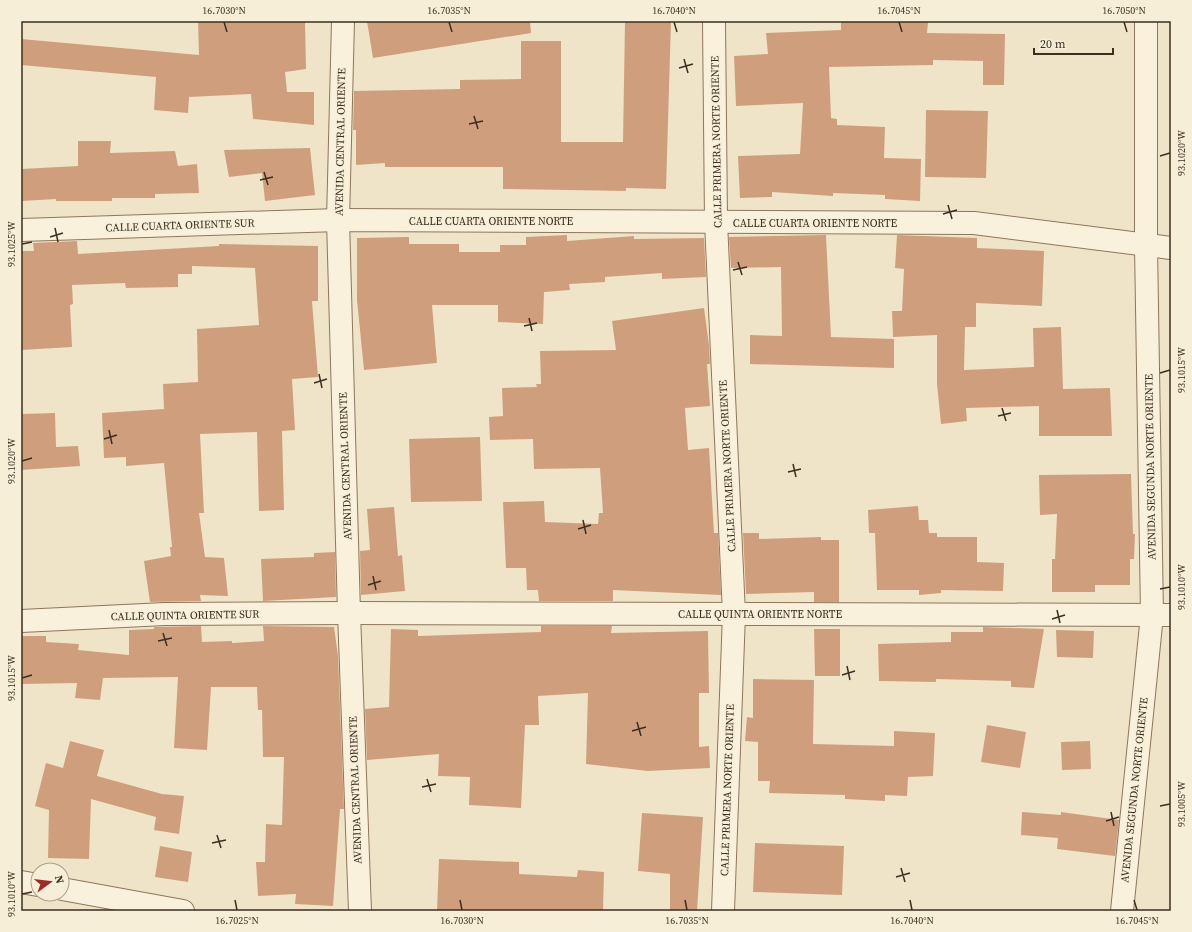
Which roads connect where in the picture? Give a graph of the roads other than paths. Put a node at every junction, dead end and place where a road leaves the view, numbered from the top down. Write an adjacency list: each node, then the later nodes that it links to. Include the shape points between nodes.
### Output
1 (343, 21): 4 (street, AVENIDA CENTRAL ORIENTE)
2 (714, 21): 5 (street, CALLE PRIMERA NORTE ORIENTE)
3 (1146, 21): 7 (street, AVENIDA SEGUNDA NORTE ORIENTE)
4 (338, 220): 5 (street, CALLE CUARTA ORIENTE NORTE); 6 (street, CALLE CUARTA ORIENTE SUR); 9 (street, AVENIDA CENTRAL ORIENTE)
5 (716, 222): 7 (street, CALLE CUARTA ORIENTE NORTE, via 974,224); 10 (street, CALLE PRIMERA NORTE ORIENTE)
6 (21, 230)
7 (1146, 245): 8 (street, CALLE CUARTA ORIENTE NORTE); 11 (street, AVENIDA SEGUNDA NORTE ORIENTE)
8 (1171, 248)
9 (348, 613): 10 (street, CALLE QUINTA ORIENTE NORTE); 12 (street, CALLE QUINTA ORIENTE SUR, via 165,614); 15 (street, AVENIDA CENTRAL ORIENTE)
10 (734, 614): 11 (street, CALLE QUINTA ORIENTE NORTE); 16 (street, CALLE PRIMERA NORTE ORIENTE)
11 (1162, 615): 17 (street, AVENIDA SEGUNDA NORTE ORIENTE)
12 (21, 621)
13 (70, 890): 14 (street)
14 (183, 911)
15 (360, 911)
16 (723, 911)
17 (1122, 911)

